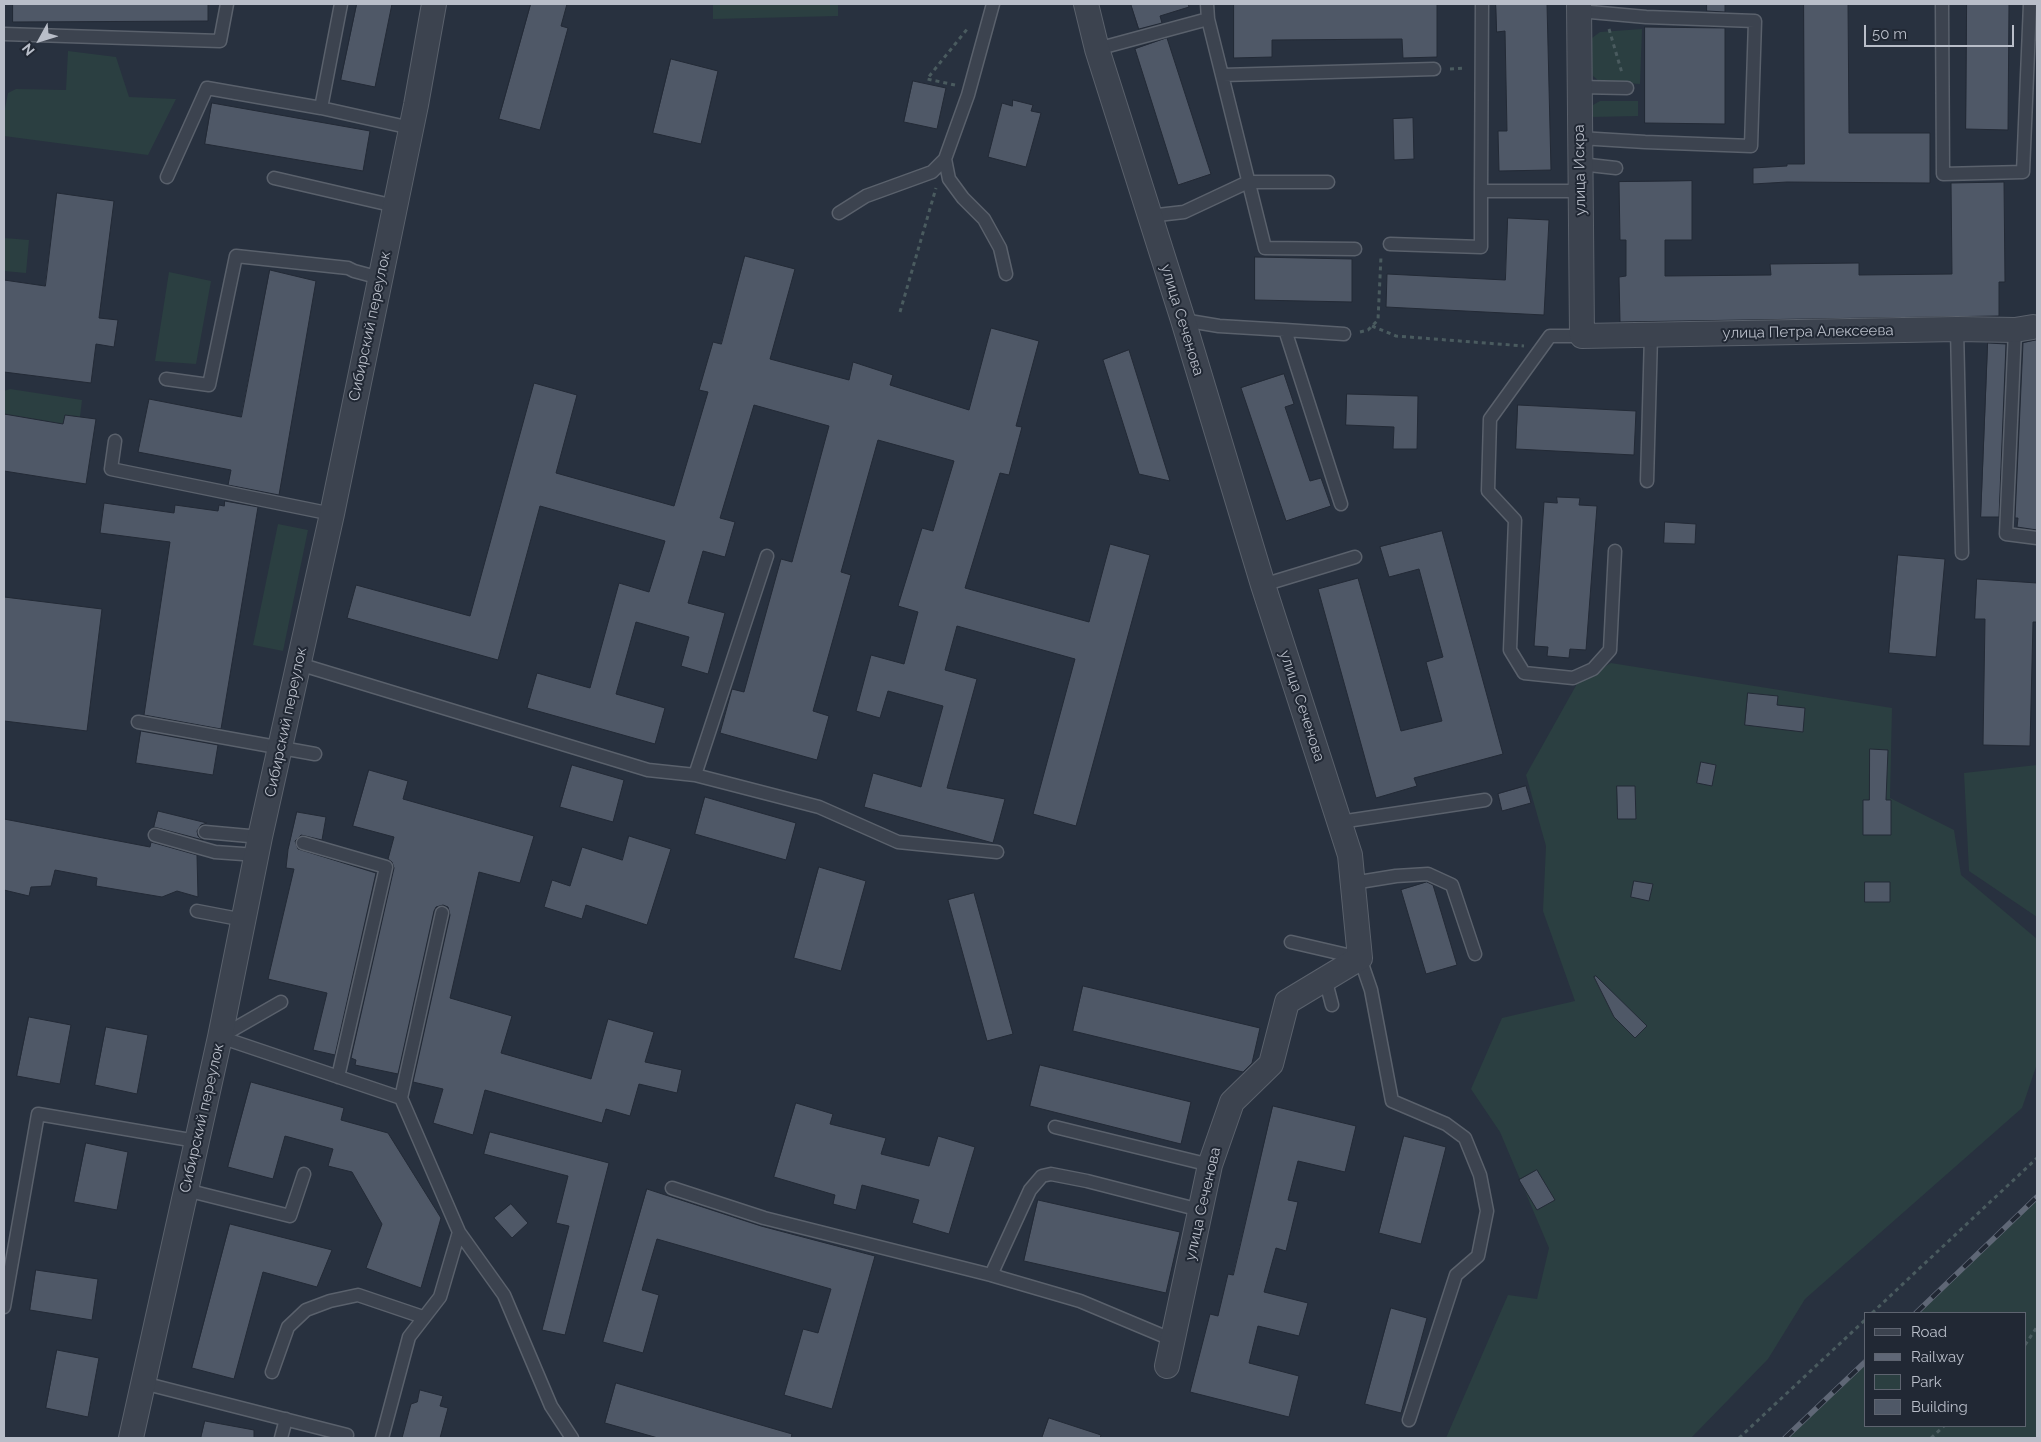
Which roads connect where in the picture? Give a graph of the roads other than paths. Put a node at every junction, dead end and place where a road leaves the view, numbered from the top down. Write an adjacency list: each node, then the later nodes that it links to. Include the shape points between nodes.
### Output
1 (227, 4): 12 (lane, via 220,41)
2 (341, 4): 18 (lane)
3 (434, 4): 19 (street, Сибирский переулок)
4 (993, 4): 21 (lane)
5 (1086, 4): 13 (street, улица Сеченова)
6 (1206, 4): 11 (lane)
7 (1482, 4): 28 (lane)
8 (1942, 4): 9 (lane, via 1943,174 2023,172)
9 (2030, 4)
10 (1579, 7): 16 (street, улица Искра); 20 (lane, via 1646,17 1755,21 1751,146)
11 (1208, 19): 13 (lane); 15 (lane)
12 (4, 34)
13 (1098, 49): 32 (street, улица Сеченова)
14 (1434, 70): 15 (lane)
15 (1223, 75): 26 (lane)
16 (1580, 87): 17 (lane); 20 (street, улица Искра)
17 (1627, 88)
18 (321, 108): 19 (lane); 24 (lane, via 207,88)
19 (411, 128): 30 (street, Сибирский переулок)
20 (1580, 138): 22 (street, улица Искра)
21 (945, 159): 31 (lane, via 932,172 866,196); 35 (lane, via 949,179 984,219 1000,248)
22 (1580, 164): 23 (lane); 29 (street, улица Искра)
23 (1616, 168)
24 (167, 177)
25 (274, 178): 30 (lane)
26 (1248, 182): 27 (lane); 32 (lane, via 1184,212); 33 (lane, via 1265,248)
27 (1328, 182)
28 (1482, 191): 29 (lane); 34 (lane, via 1481,246)
29 (1581, 191): 43 (street, улица Искра)
30 (395, 206): 36 (street, Сибирский переулок)
31 (838, 213)
32 (1149, 216): 37 (street, улица Сеченова)
33 (1355, 249)
34 (1386, 249)
35 (1006, 274)
36 (380, 278): 44 (lane, via 348,268 236,256 209,385); 48 (street, Сибирский переулок)
37 (1183, 320): 40 (lane); 54 (street, улица Сеченова)
38 (2028, 328): 39 (street, улица Петра Алексеева); 49 (lane, via 2006,534)
39 (1957, 329): 42 (street, улица Петра Алексеева); 51 (lane)
40 (1285, 330): 41 (lane); 47 (lane)
41 (1344, 334)
42 (1650, 335): 43 (street, улица Петра Алексеева); 46 (lane)
43 (1582, 336): 50 (lane, via 1550,336 1490,419 1488,491 1515,520 1510,650 1524,674 1573,678 1593,670 1610,650)
44 (166, 379)
45 (115, 441): 48 (lane, via 111,469)
46 (1647, 481)
47 (1341, 504)
48 (332, 514): 55 (street, Сибирский переулок)
49 (2037, 538)
50 (1615, 551)
51 (1962, 553)
52 (767, 556): 59 (lane)
53 (1355, 557): 54 (lane)
54 (1263, 585): 61 (street, улица Сеченова)
55 (299, 664): 57 (street, Сибирский переулок); 59 (lane, via 648,770)
56 (138, 722): 57 (lane)
57 (280, 747): 58 (lane); 65 (street, Сибирский переулок)
58 (315, 754)
59 (695, 775): 66 (lane, via 819,807 898,842)
60 (1485, 800): 61 (lane)
61 (1340, 822): 67 (street, улица Сеченова, via 1350,855)
62 (205, 832): 65 (lane)
63 (156, 835): 65 (lane, via 215,852)
64 (303, 843): 78 (lane, via 386,868)
65 (259, 846): 70 (street, Сибирский переулок)
66 (997, 852)
67 (1353, 883): 72 (lane, via 1428,874 1452,885); 73 (street, улица Сеченова)
68 (197, 911): 70 (lane)
69 (442, 913): 79 (lane)
70 (244, 920): 77 (street, Сибирский переулок)
71 (1291, 942): 73 (lane)
72 (1475, 954)
73 (1360, 958): 74 (street, улица Сеченова); 96 (lane, via 1371,990 1392,1101 1446,1124 1465,1138 1480,1175 1487,1210 1478,1256 1456,1275)
74 (1325, 978): 76 (lane); 82 (street, улица Сеченова, via 1287,1002 1271,1064 1232,1102)
75 (281, 1002): 77 (lane)
76 (1332, 1005)
77 (220, 1037): 78 (lane); 81 (street, Сибирский переулок)
78 (338, 1076): 79 (lane)
79 (401, 1098): 87 (lane)
80 (1055, 1127): 82 (lane)
81 (196, 1141): 85 (street, Сибирский переулок); 89 (lane, via 38,1114)
82 (1210, 1165): 86 (street, улица Сеченова)
83 (304, 1174): 85 (lane, via 290,1216)
84 (672, 1188): 88 (lane, via 764,1218)
85 (186, 1190): 94 (street, Сибирский переулок)
86 (1200, 1210): 88 (lane, via 1087,1181 1051,1174 1042,1176 1030,1190); 91 (street, улица Сеченова)
87 (459, 1232): 90 (lane, via 440,1297); 101 (lane, via 504,1295 550,1406)
88 (991, 1275): 91 (lane, via 1080,1301)
89 (4, 1307)
90 (424, 1317): 93 (lane, via 358,1295 330,1301 306,1310 288,1327); 100 (lane, via 409,1337)
91 (1173, 1340): 92 (street, улица Сеченова)
92 (1168, 1366)
93 (272, 1372)
94 (143, 1383): 95 (lane); 98 (street, Сибирский переулок)
95 (286, 1419): 97 (lane); 99 (lane)
96 (1409, 1420)
97 (346, 1435)
98 (131, 1438)
99 (281, 1438)
100 (382, 1438)
101 (572, 1438)

